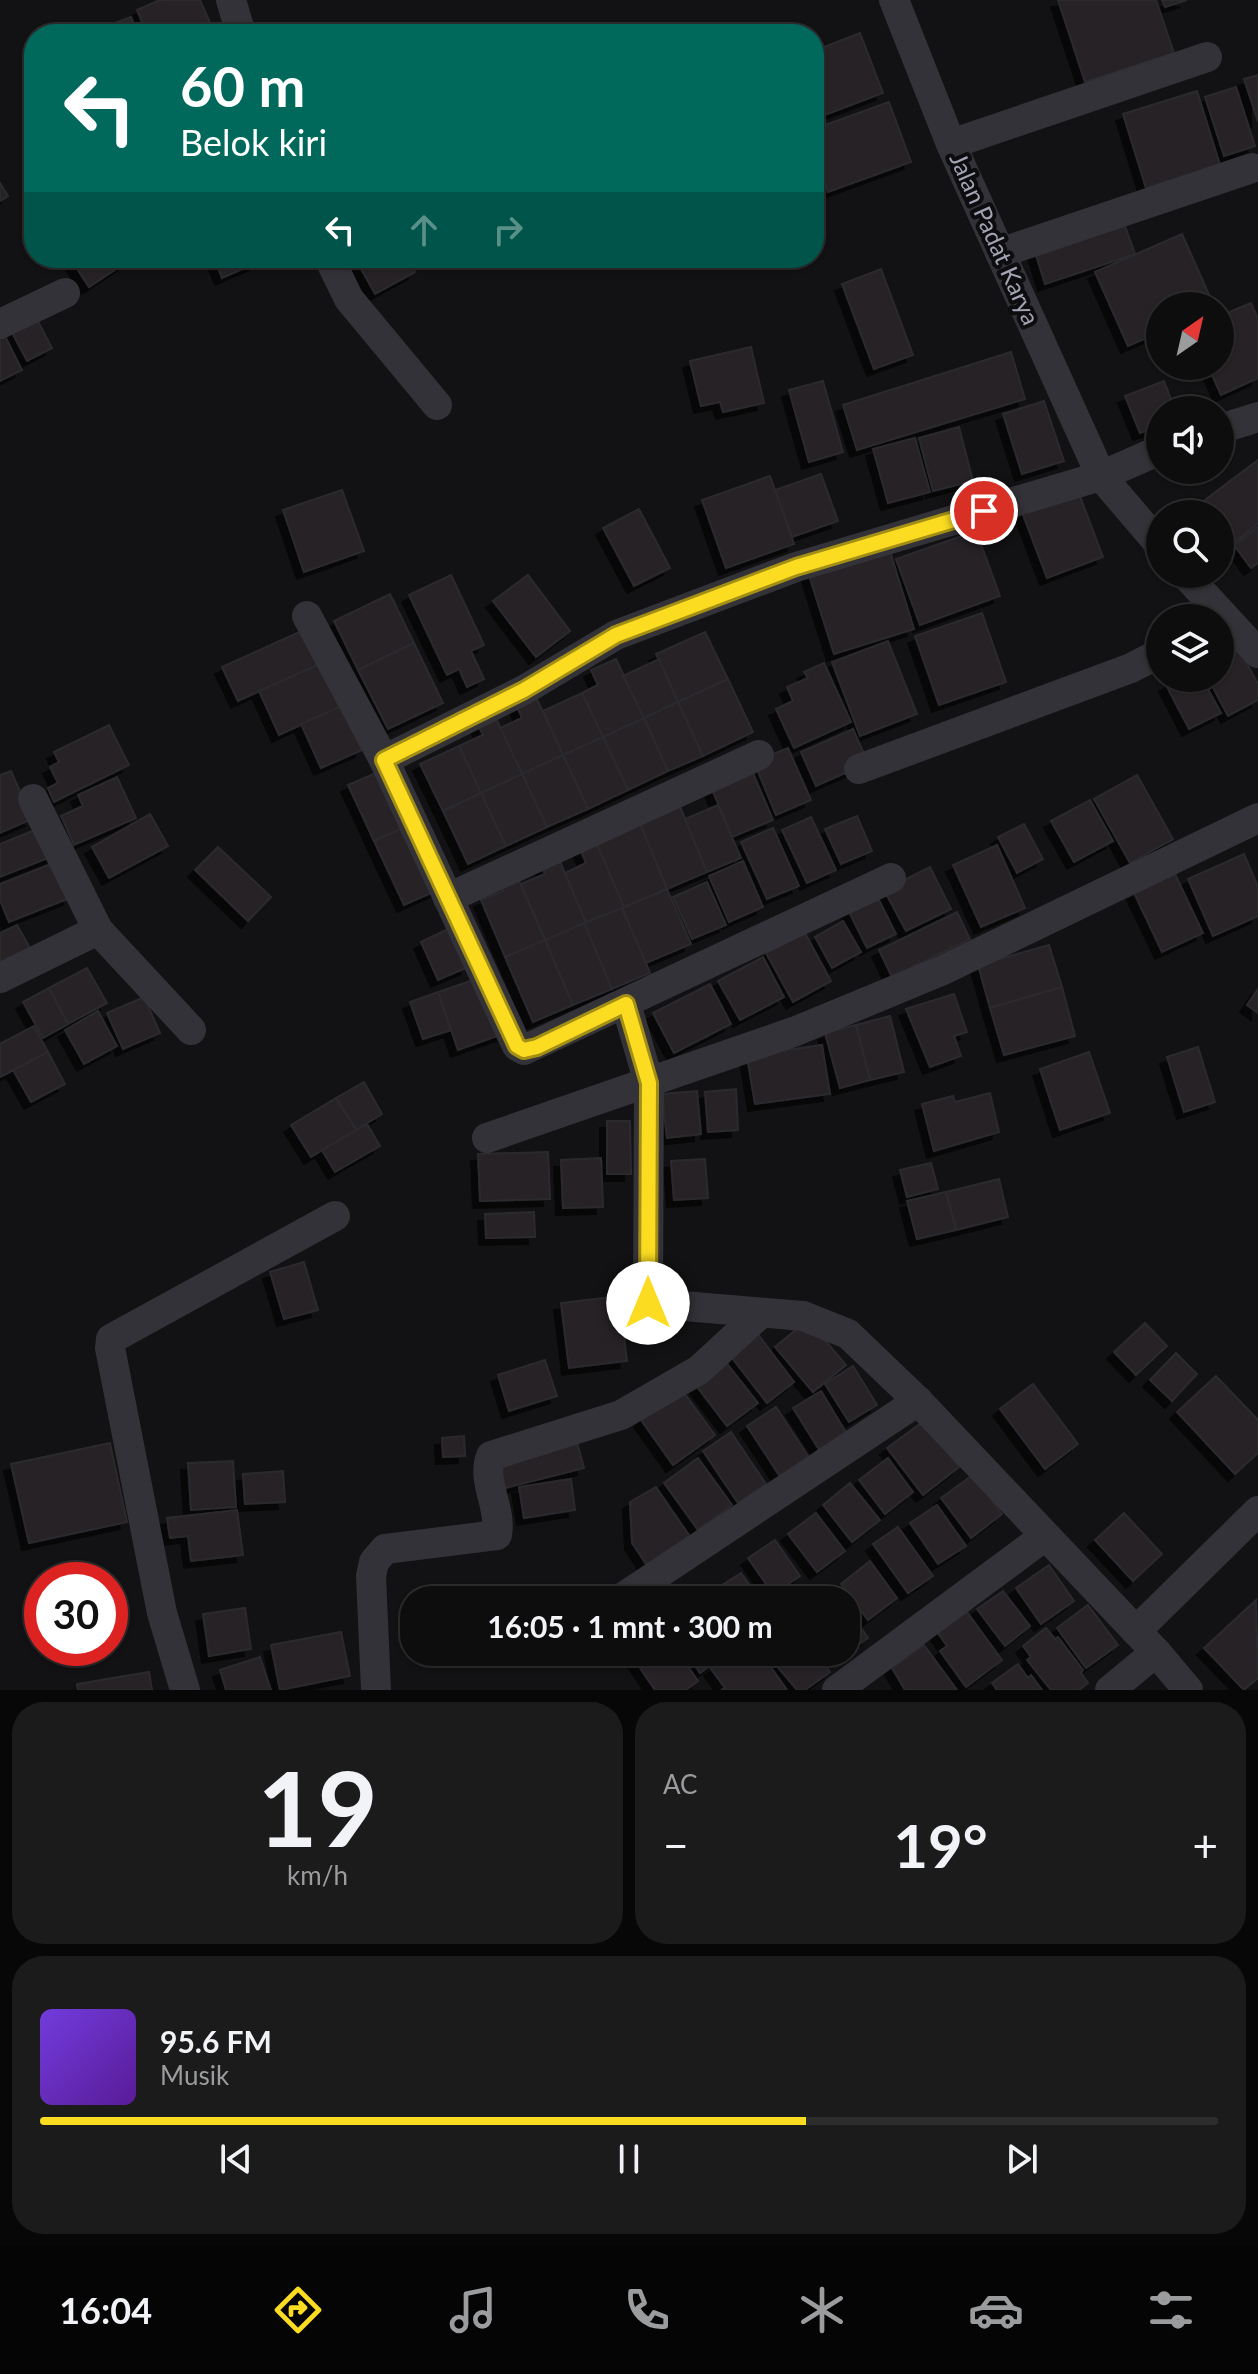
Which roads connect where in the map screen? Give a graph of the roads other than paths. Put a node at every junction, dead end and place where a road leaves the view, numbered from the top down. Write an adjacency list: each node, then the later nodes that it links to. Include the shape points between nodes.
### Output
1 (231, 0): 3 (street)
2 (894, 0): 5 (street, Jalan Padat Karya)
3 (238, 24)
4 (1207, 57): 5 (street)
5 (951, 144): 7 (street, Jalan Padat Karya)
6 (1252, 168): 7 (street)
7 (1000, 253): 15 (street, Jalan Padat Karya)
8 (334, 268): 11 (street, via 349,299)
9 (65, 293): 10 (street)
10 (0, 324)
11 (437, 405)
12 (1258, 417): 13 (street)
13 (1234, 425)
14 (1146, 456): 15 (street)
15 (1101, 476): 16 (street, Jalan Padat Karya); 24 (street, via 796,567 616,635 524,690)
16 (1146, 529)
17 (1196, 588): 18 (street)
18 (1209, 604)
19 (307, 616): 24 (street)
20 (1234, 632): 21 (street)
21 (1258, 653)
22 (1146, 660): 25 (street)
23 (759, 755): 29 (street)
24 (384, 760): 29 (street)
25 (859, 769)
26 (33, 799): 30 (street)
27 (1258, 818): 34 (street, via 941,971 796,1031)
28 (891, 878): 32 (street)
29 (448, 898): 32 (street, via 517,1046 537,1047)
30 (98, 930): 31 (street); 33 (street)
31 (0, 978)
32 (626, 1004): 34 (street)
33 (191, 1030)
34 (649, 1083): 35 (street); 37 (street, via 648,1303)
35 (487, 1138)
36 (335, 1216): 43 (street, via 111,1339 162,1613)
37 (761, 1313): 38 (street, via 803,1316 848,1334); 44 (street, via 699,1370 621,1415 491,1456 487,1466 497,1535 385,1549 371,1576)
38 (918, 1401): 40 (street); 41 (street)
39 (1258, 1511): 42 (street)
40 (1045, 1536): 42 (street); 45 (street)
41 (640, 1586)
42 (1146, 1641): 46 (street); 47 (street)
43 (185, 1690)
44 (376, 1690)
45 (837, 1690)
46 (1110, 1690)
47 (1188, 1690)

